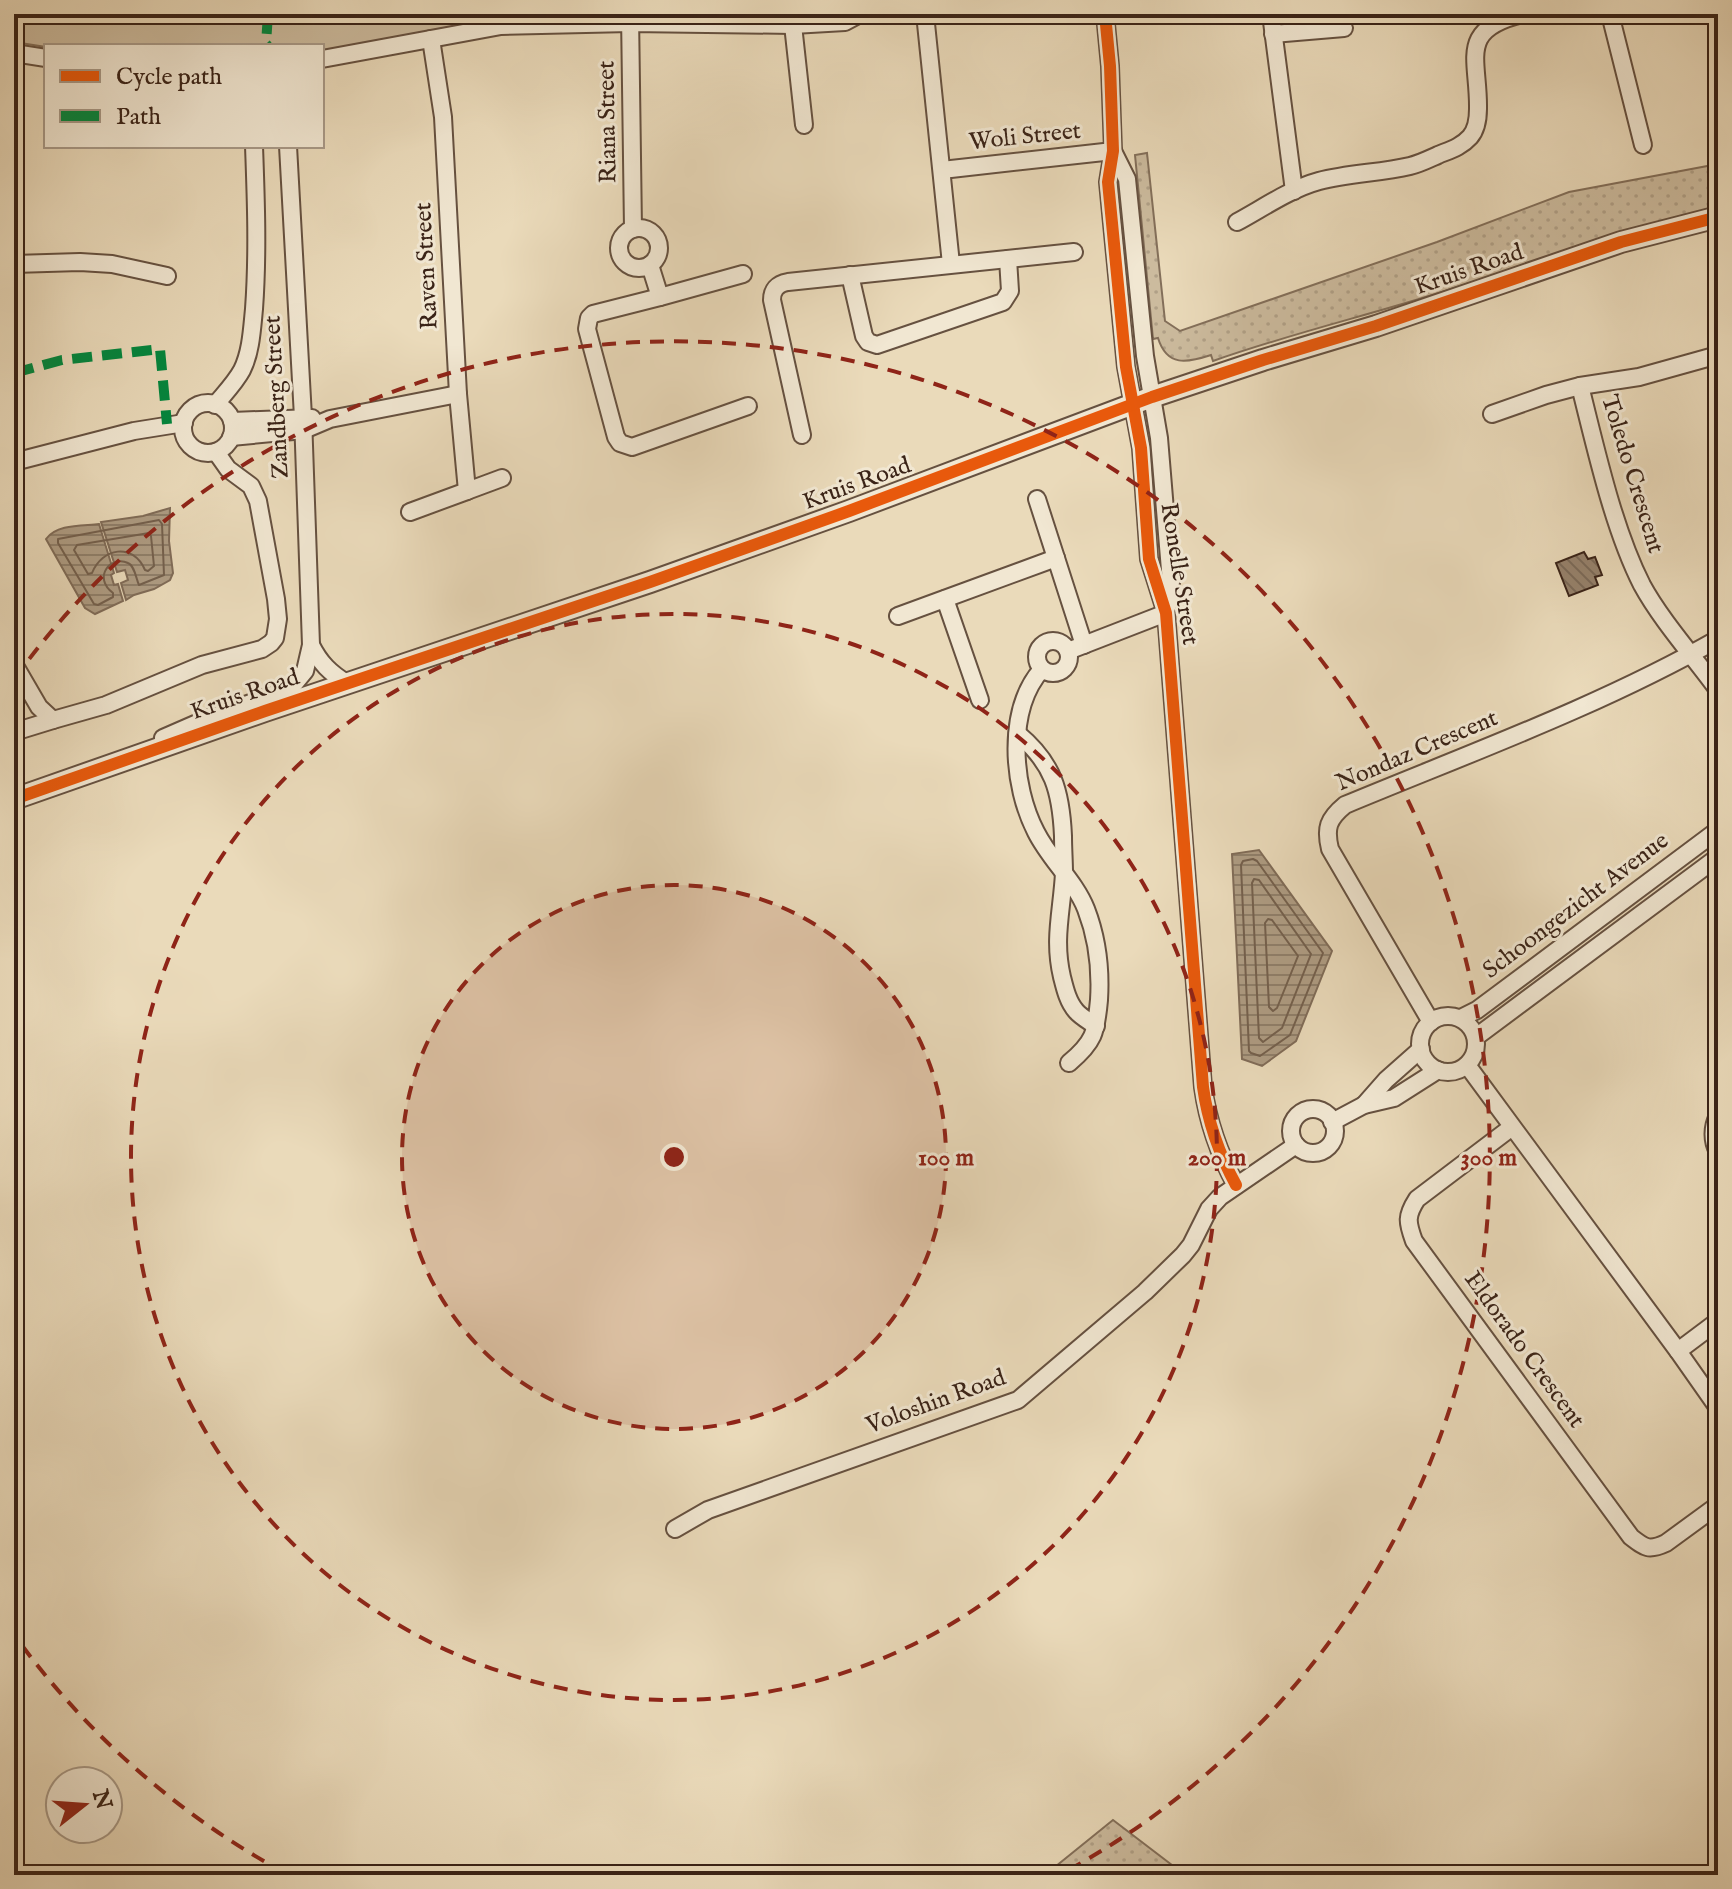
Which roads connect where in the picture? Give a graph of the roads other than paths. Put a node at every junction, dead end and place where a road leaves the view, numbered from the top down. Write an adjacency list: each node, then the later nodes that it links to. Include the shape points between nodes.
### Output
1 (860, 14): 8 (street, via 845,22)
2 (925, 14): 20 (street, Woli Street)
3 (1105, 14): 19 (street, Ronelle Street)
4 (1271, 14): 10 (street)
5 (1610, 14): 16 (street)
6 (1513, 15): 21 (street, via 1479,37 1478,120 1466,141 1412,166 1333,178)
7 (630, 18): 8 (street); 11 (street, via 501,26); 24 (street, Riana Street)
8 (793, 25): 15 (street)
9 (1344, 28): 10 (street)
10 (1273, 34): 21 (street)
11 (431, 39): 14 (street); 36 (street, Raven Street, via 443,117)
12 (14, 53): 13 (street)
13 (44, 58)
14 (324, 59)
15 (804, 125)
16 (1643, 145)
17 (254, 148): 38 (street, via 257,262 248,354)
18 (288, 148): 42 (street, Zandberg Street)
19 (1113, 151): 20 (street, Woli Street); 37 (street, Ronelle Street, via 1127,179 1145,356)
20 (942, 170): 28 (street, Woli Street)
21 (1294, 191): 23 (street)
22 (1718, 217): 37 (street, Kruis Road, via 1621,242)
23 (1237, 222)
24 (633, 229): 29 (street, via 647,230 657,240 658,253); 29 (street, via 620,243 621,257 637,268)
25 (1074, 252): 26 (street)
26 (1008, 259): 28 (street); 31 (street, via 1010,291 1003,302 877,345 865,339)
27 (14, 264): 32 (street, via 112,264)
28 (951, 264): 31 (street)
29 (650, 265): 33 (street)
30 (743, 274): 33 (street)
31 (850, 275): 44 (street, via 783,282 773,292)
32 (167, 276)
33 (660, 297): 39 (street, via 593,314 587,323 620,443 632,447)
34 (1718, 356): 35 (street, Toledo Crescent)
35 (1580, 386): 40 (street, Toledo Crescent); 59 (street, Toledo Crescent, via 1620,530 1641,583)
36 (458, 394): 42 (street); 48 (street, Raven Street)
37 (1142, 401): 53 (street, Ronelle Street, via 1159,438 1171,582); 62 (street, Kruis Road, via 825,520)
38 (215, 405): 41 (street, via 194,408); 43 (street, via 228,413)
39 (748, 406)
40 (1492, 414)
41 (184, 423): 45 (street, via 185,438 195,449); 46 (street)
42 (304, 424): 43 (street); 56 (street, Zandberg Street)
43 (232, 429): 45 (street, via 225,447)
44 (802, 435)
45 (216, 452): 65 (street, via 255,492 276,599 275,638 262,649 202,665 106,705)
46 (14, 462)
47 (502, 478): 48 (street)
48 (467, 491): 50 (street)
49 (1037, 499): 51 (street)
50 (410, 512)
51 (1056, 558): 52 (street); 57 (street)
52 (945, 599): 54 (street); 64 (street)
53 (1166, 613): 57 (street); 87 (street, Ronelle Street, via 1203,1087 1213,1133)
54 (898, 616)
55 (1718, 639): 59 (street)
56 (311, 645): 62 (street, via 328,671); 68 (street, Zandberg Street, via 305,671 291,688 157,740)
57 (1084, 645): 58 (street)
58 (1068, 651): 61 (street, via 1062,670); 61 (street, via 1056,641 1045,642 1037,655)
59 (1692, 654): 63 (street); 74 (street, Nondaz Crescent, via 1335,813 1329,822 1330,849)
60 (14, 664): 65 (street, via 39,707)
61 (1042, 669): 67 (street, via 1020,710)
62 (348, 684): 68 (street, Kruis Road)
63 (1718, 690)
64 (980, 700)
65 (53, 720): 66 (street)
66 (14, 732)
67 (1018, 734): 72 (street, via 1026,806 1036,833); 72 (street, via 1041,756 1057,787)
68 (114, 764): 69 (street, Kruis Road)
69 (14, 799)
70 (1718, 830): 73 (street, Schoongezicht Avenue)
71 (1718, 857): 76 (street, Schoongezicht Avenue)
72 (1064, 873): 75 (street, via 1079,893 1095,935 1100,959); 75 (street, via 1059,966 1071,1005)
73 (1461, 1018): 74 (street, via 1443,1016); 76 (street)
74 (1431, 1022): 77 (street, via 1421,1034)
75 (1096, 1026): 78 (street, via 1086,1049)
76 (1476, 1037): 79 (street)
77 (1421, 1049): 80 (street, via 1426,1062); 81 (street)
78 (1069, 1063)
79 (1467, 1065): 80 (street, via 1450,1072); 84 (street)
80 (1438, 1070): 81 (street, via 1394,1098)
81 (1364, 1105): 83 (street)
82 (1718, 1116): 86 (street, via 1713,1135)
83 (1332, 1122): 85 (street, via 1333,1139 1324,1150 1309,1153); 85 (street, via 1318,1110 1299,1114 1291,1126)
84 (1512, 1127): 89 (street); 91 (street, Eldorado Crescent, via 1417,1199 1408,1212 1414,1241 1631,1537 1644,1547 1657,1547)
85 (1296, 1145): 87 (street)
86 (1718, 1152)
87 (1236, 1185): 92 (street, Voloshin Road, via 1209,1209 1183,1255 1018,1400 708,1510)
88 (1718, 1321): 89 (street)
89 (1678, 1351): 90 (street)
90 (1718, 1408)
91 (1718, 1505)
92 (675, 1529)

